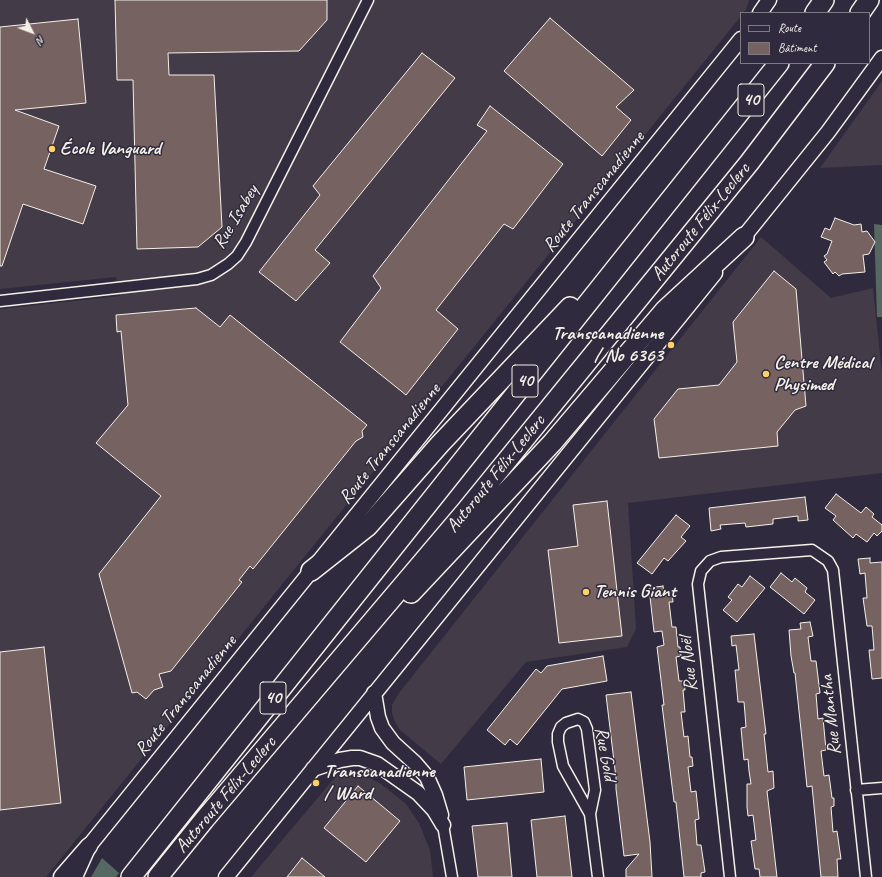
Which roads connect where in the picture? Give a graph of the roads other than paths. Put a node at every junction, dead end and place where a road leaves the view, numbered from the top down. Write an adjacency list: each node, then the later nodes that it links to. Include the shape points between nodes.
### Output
1 (368, 0): 12 (street, Rue Isabey, via 246,242 228,264 211,275 196,279)
2 (824, 0): 4 (highway)
3 (869, 0): 5 (highway)
4 (816, 12)
5 (861, 12)
6 (740, 40): 14 (main road, Route Transcanadienne)
7 (882, 58): 11 (main road, via 828,132)
8 (778, 64): 10 (highway, Autoroute Félix-Leclerc / 40)
9 (824, 64): 15 (highway, Autoroute Félix-Leclerc / 40, via 779,126 704,219)
10 (668, 203): 14 (highway, via 440,444 368,526); 25 (highway, Autoroute Félix-Leclerc / 40)
11 (744, 237): 15 (highway, via 665,310 557,437 416,589); 16 (main road)
12 (0, 301)
13 (820, 554): 19 (street, Rue Mantha, via 833,570); 30 (street, Rue Noël, via 812,550 720,558 710,561 701,571 698,584)
14 (311, 571): 22 (main road, Route Transcanadienne)
15 (351, 648): 26 (highway, Autoroute Félix-Leclerc / 40)
16 (374, 693): 17 (main road); 21 (main road, via 382,728 393,743 427,777)
17 (313, 769): 21 (main road, via 352,758 377,764 424,798); 27 (main road)
18 (882, 788): 19 (street)
19 (856, 790): 31 (street, Rue Mantha)
20 (590, 814): 20 (street, Rue Gold, via 595,790 588,737 584,722 578,719 561,727 558,742 563,766); 29 (street, Rue Gold)
21 (443, 825): 28 (street)
22 (89, 846): 23 (main road); 24 (main road, Route Transcanadienne)
23 (62, 877)
24 (75, 877)
25 (131, 877)
26 (158, 877)
27 (226, 877)
28 (452, 877)
29 (598, 877)
30 (730, 877)
31 (866, 877)

